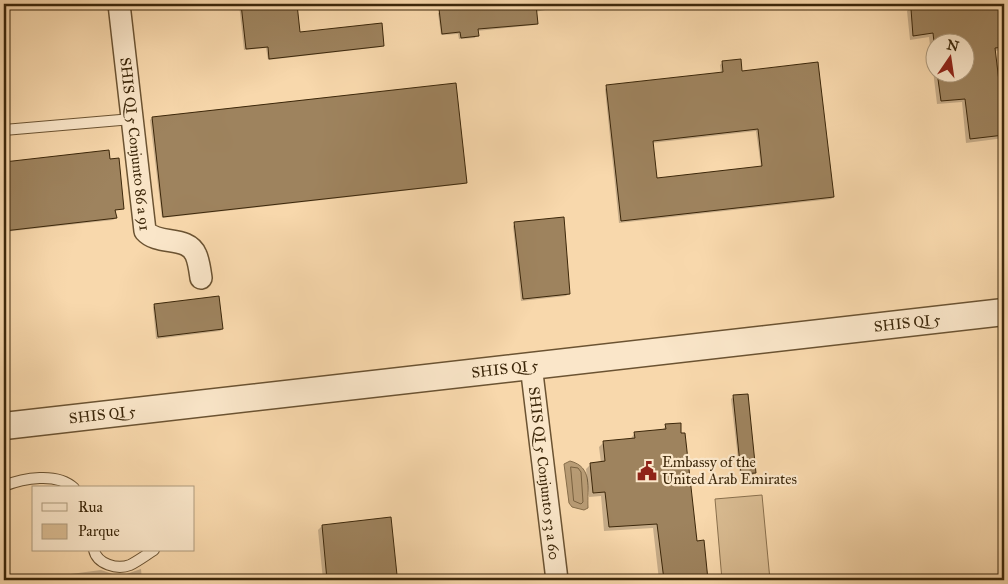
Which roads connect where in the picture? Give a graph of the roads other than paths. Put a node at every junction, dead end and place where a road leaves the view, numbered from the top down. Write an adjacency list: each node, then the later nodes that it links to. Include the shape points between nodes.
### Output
1 (119, 4): 2 (street, SHIS QI 5 Conjunto 86 a 91)
2 (132, 119): 3 (lane); 4 (street, SHIS QI 5 Conjunto 86 a 91, via 145,231 150,238 188,245 196,254)
3 (4, 130)
4 (201, 278)
5 (1004, 312): 6 (street, SHIS QI 5)
6 (532, 366): 7 (street, SHIS QI 5); 12 (street, SHIS QI 5 Conjunto 53 a 60)
7 (4, 426)
8 (4, 486): 9 (lane, via 20,479 50,478)
9 (69, 486)
10 (95, 552): 11 (lane, via 100,561 112,566 128,566)
11 (151, 552)
12 (557, 580)

